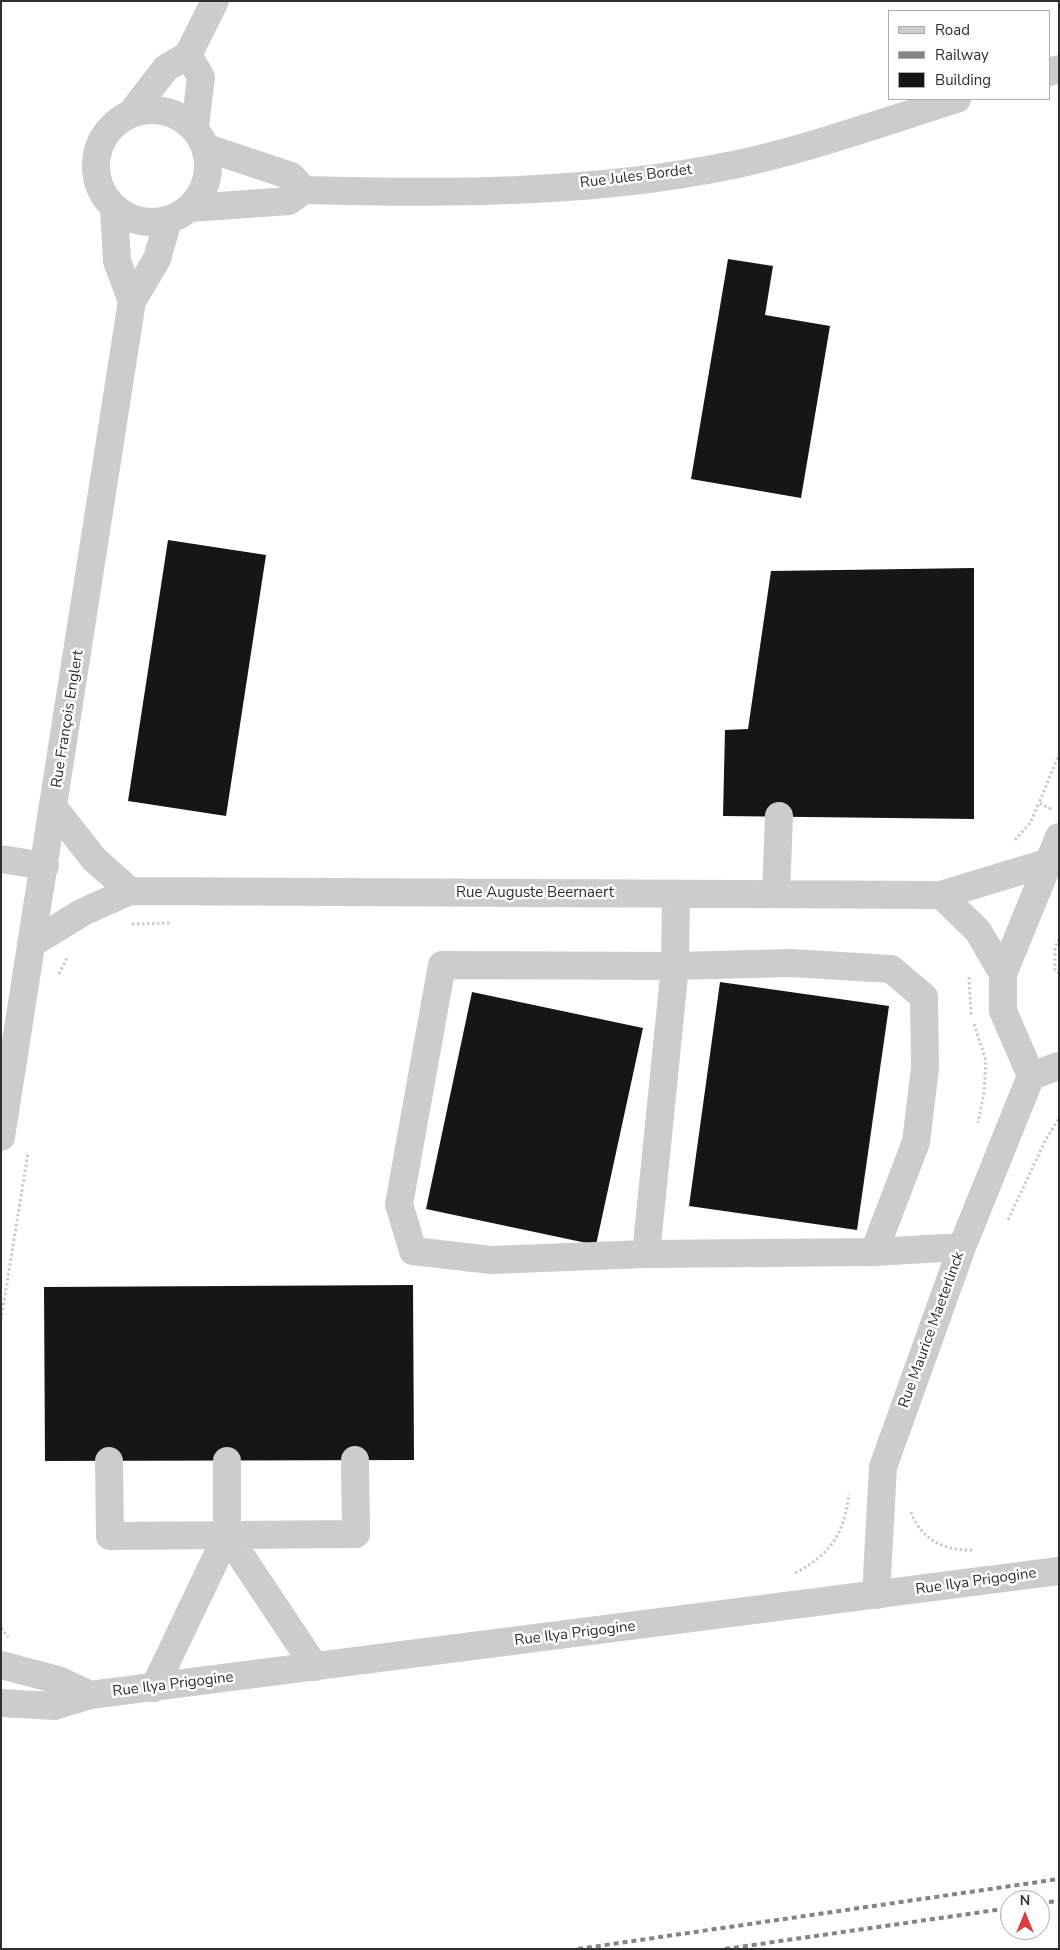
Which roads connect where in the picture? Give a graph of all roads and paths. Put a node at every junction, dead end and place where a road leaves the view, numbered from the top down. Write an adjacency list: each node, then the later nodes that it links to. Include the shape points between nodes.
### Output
1 (215, 1): 2 (street)
2 (188, 55): 4 (street, via 166,68); 5 (street, via 201,78)
3 (954, 100): 6 (street, Rue Jules Bordet, via 788,151 732,165 630,181 518,189)
4 (132, 112): 5 (street, via 166,110); 7 (street, via 108,129 95,155 98,185)
5 (201, 138): 6 (street, via 291,176); 8 (street, via 208,181)
6 (304, 190): 8 (street, via 289,201)
7 (114, 208): 8 (street, via 140,222); 9 (street, via 117,261)
8 (179, 214): 9 (street)
9 (132, 301): 12 (street, Rue François Englert)
10 (1059, 754): 11 (path)
11 (1039, 803): 13 (path); 15 (path, via 1030,823)
12 (54, 808): 18 (street, Rue François Englert); 19 (street, via 94,859)
13 (1059, 812)
14 (779, 816): 21 (street)
15 (1012, 843)
16 (1054, 850): 22 (street, Rue Auguste Beernaert); 31 (street)
17 (1, 859): 18 (street)
18 (45, 866): 26 (street, Rue François Englert)
19 (130, 891): 20 (street, Rue Auguste Beernaert); 26 (street, via 83,912)
20 (676, 894): 21 (street, Rue Auguste Beernaert); 28 (street)
21 (776, 894): 22 (street, Rue Auguste Beernaert)
22 (941, 896): 31 (street, via 978,930)
23 (176, 923): 24 (path)
24 (126, 924)
25 (1059, 939): 30 (path, via 1055,948 1055,970)
26 (31, 944): 37 (street, Rue François Englert)
27 (72, 952): 32 (path, via 62,965)
28 (675, 966): 41 (street, via 791,962 892,969 924,997 925,1068 916,1142); 42 (street); 42 (street, via 442,965 398,1204 413,1251 491,1260)
29 (969, 969): 36 (path, via 970,1010 986,1061)
30 (1059, 973)
31 (1003, 974): 34 (street, via 1003,1010)
32 (57, 980)
33 (1059, 1066): 34 (street)
34 (1031, 1076): 40 (street, Rue Maurice Maeterlinck)
35 (1059, 1118): 39 (path, via 1044,1141)
36 (977, 1128)
37 (1, 1137)
38 (29, 1144): 43 (path)
39 (1007, 1221)
40 (962, 1247): 41 (street); 51 (street, Rue Maurice Maeterlinck, via 883,1467)
41 (874, 1252): 42 (street)
42 (646, 1254)
43 (1, 1320)
44 (355, 1460): 48 (street, via 356,1534)
45 (110, 1461): 48 (street, via 110,1536)
46 (227, 1461): 48 (street)
47 (850, 1489): 50 (path, via 840,1533 818,1561)
48 (227, 1535): 54 (street); 55 (street)
49 (1059, 1571): 51 (street, Rue Ilya Prigogine)
50 (791, 1576)
51 (876, 1595): 54 (street, Rue Ilya Prigogine)
52 (1, 1628): 53 (path)
53 (8, 1654): 56 (street)
54 (315, 1667): 55 (street, Rue Ilya Prigogine)
55 (154, 1688): 56 (street, Rue Ilya Prigogine)
56 (90, 1695): 57 (street, Rue Ilya Prigogine, via 54,1706)
57 (1, 1703)

